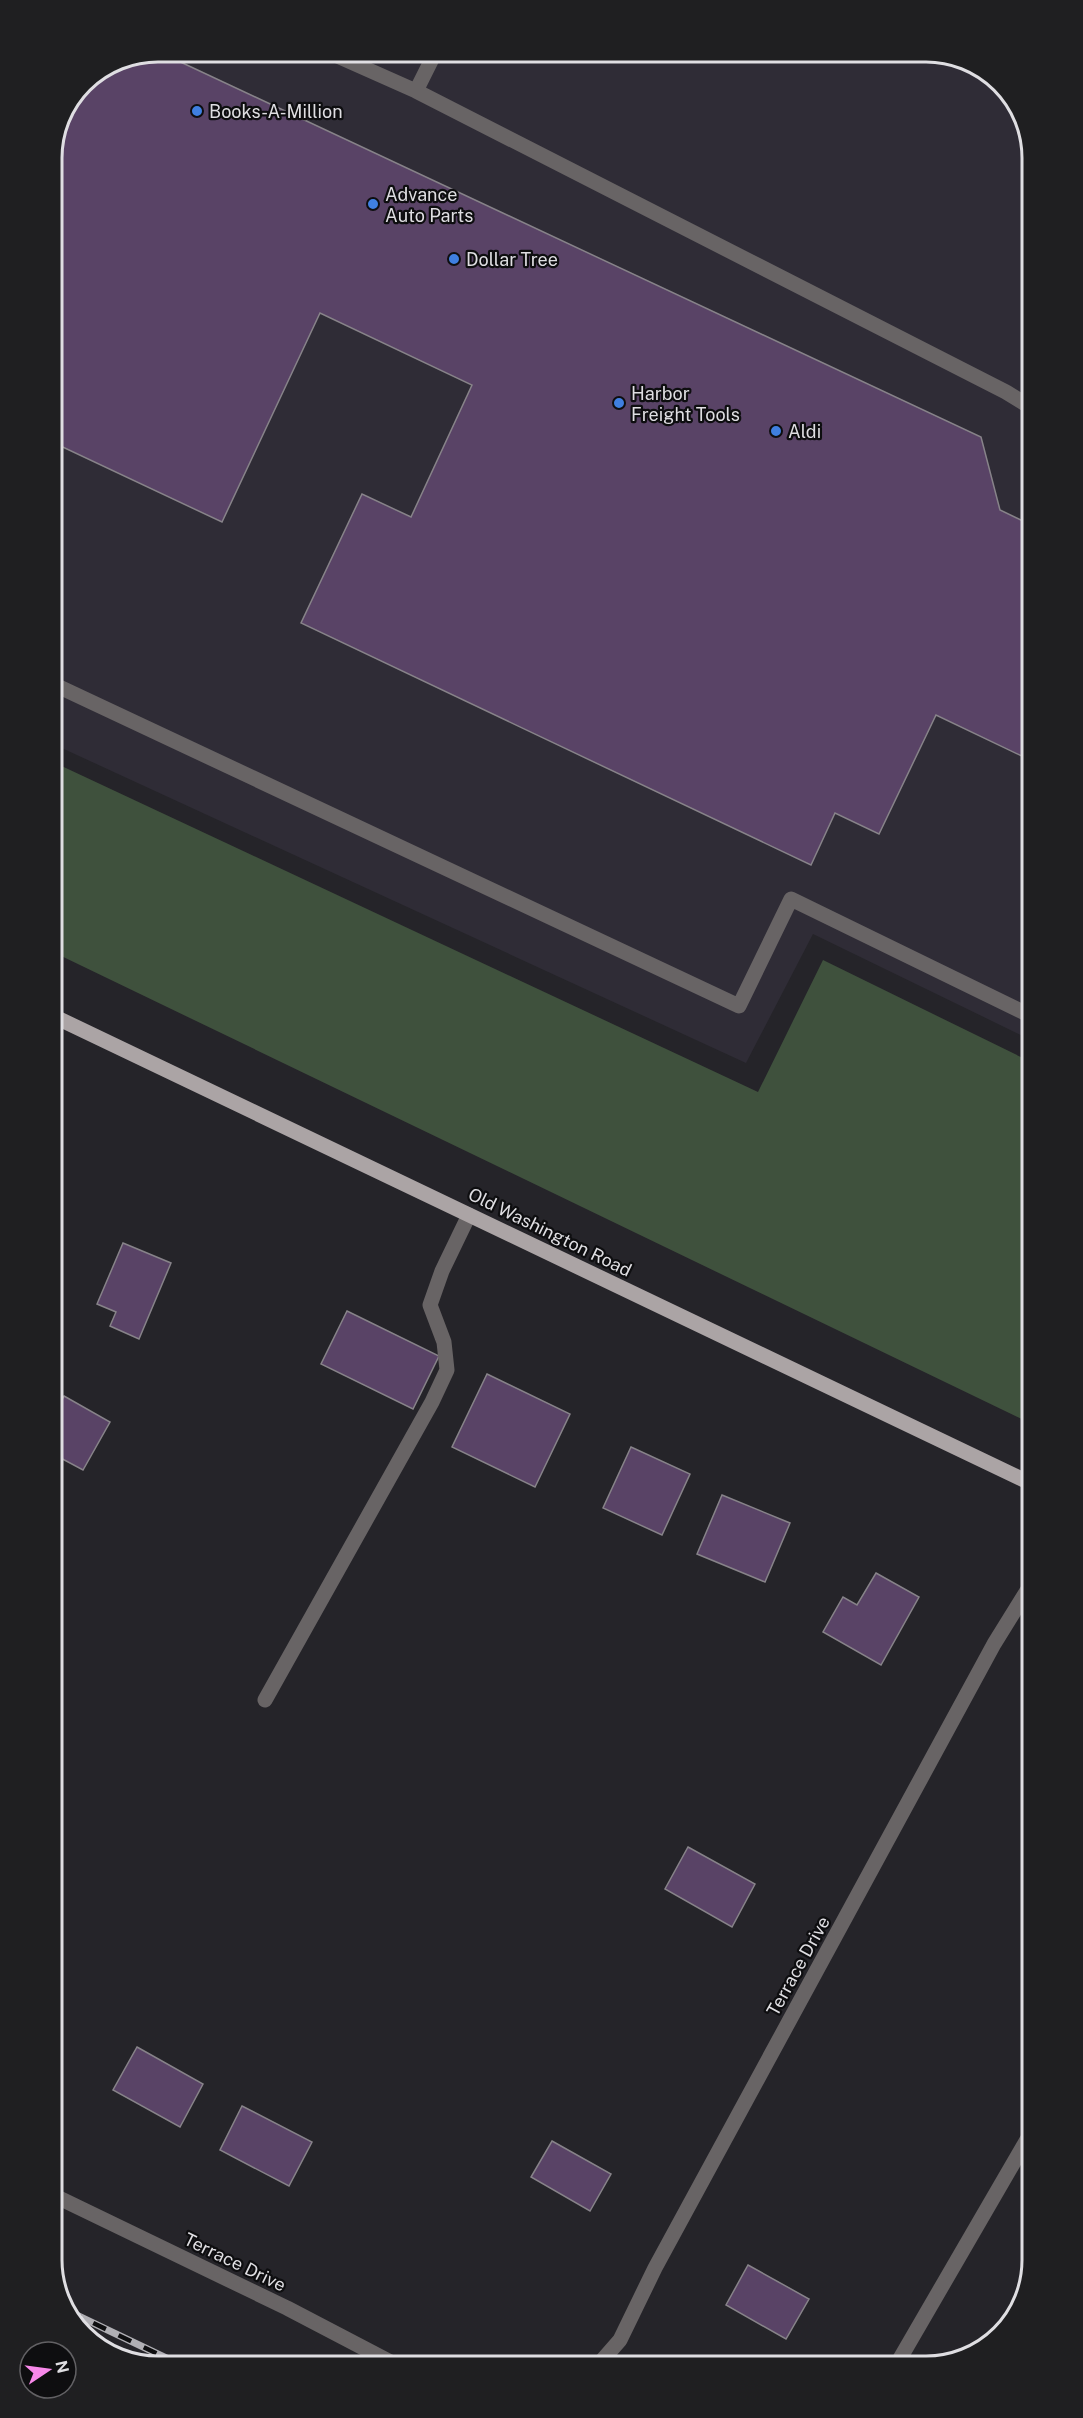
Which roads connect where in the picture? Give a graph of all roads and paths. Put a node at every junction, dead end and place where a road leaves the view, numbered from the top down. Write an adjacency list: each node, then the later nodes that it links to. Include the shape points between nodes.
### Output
1 (351, 62): 3 (street)
2 (430, 62): 3 (street)
3 (416, 91): 4 (street)
4 (1022, 402)
5 (62, 688): 6 (street, via 739,1006 791,899)
6 (1022, 1012)
7 (62, 1020): 8 (main road, Old Washington Road)
8 (469, 1215): 9 (main road, Old Washington Road); 11 (street, via 441,1271 430,1305 444,1342 447,1370)
9 (1022, 1479)
10 (1022, 1599): 15 (street, Terrace Drive, via 655,2268 620,2340)
11 (265, 1700)
12 (1022, 2148): 16 (street)
13 (62, 2200): 14 (street, Terrace Drive)
14 (379, 2356)
15 (606, 2356)
16 (901, 2356)

